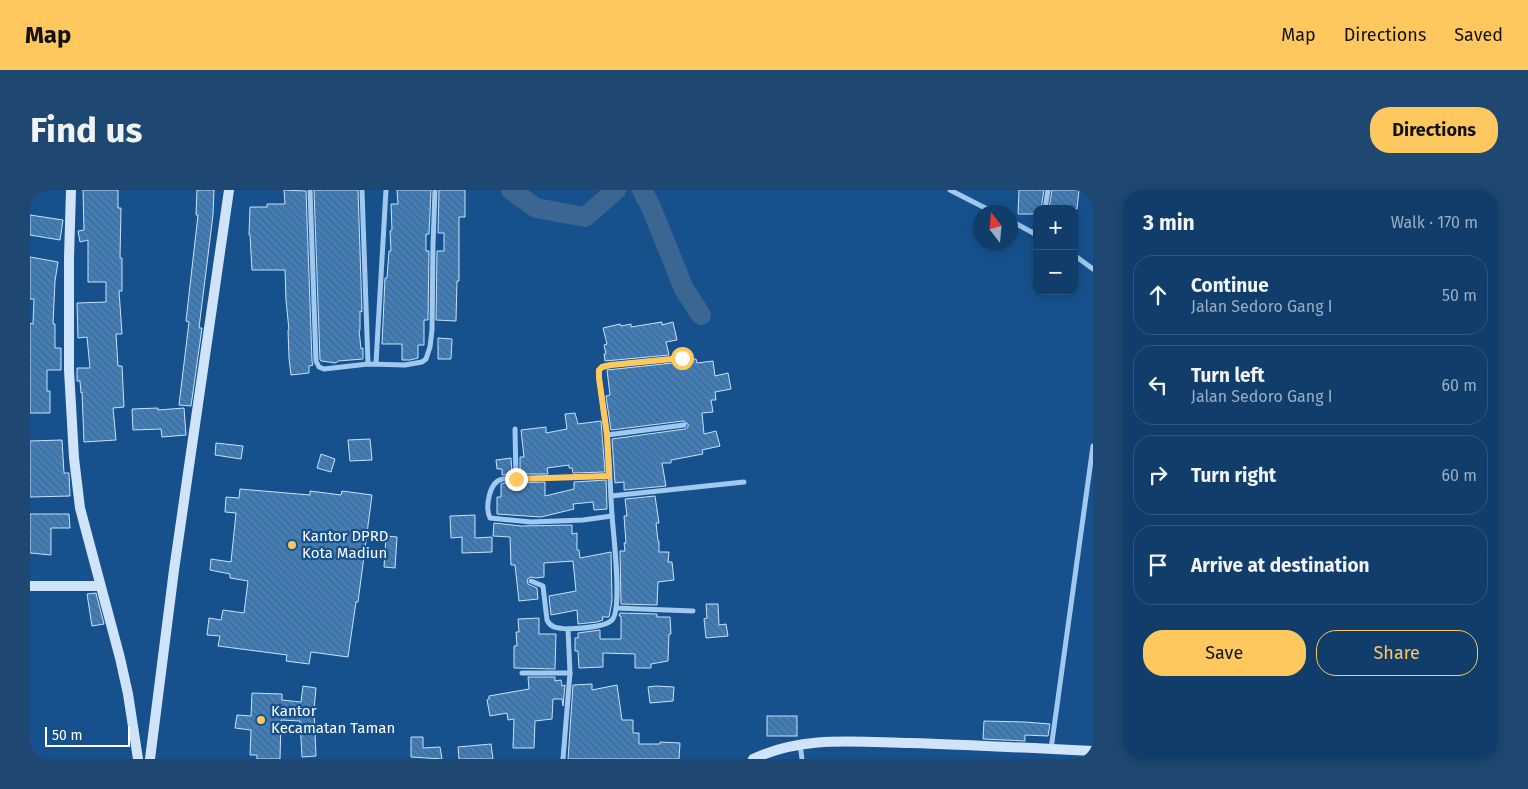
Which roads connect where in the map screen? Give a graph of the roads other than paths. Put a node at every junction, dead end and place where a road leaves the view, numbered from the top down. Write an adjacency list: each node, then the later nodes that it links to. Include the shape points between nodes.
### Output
1 (71, 190): 29 (street, via 69,370 74,458 80,508)
2 (229, 190): 40 (street, via 175,560)
3 (310, 190): 17 (street, via 316,362 324,369)
4 (362, 190): 17 (street)
5 (386, 190): 16 (street)
6 (435, 190): 16 (street, via 429,354 422,362 404,365)
7 (950, 190): 9 (street)
8 (1048, 190): 10 (street)
9 (979, 205)
10 (1046, 205)
11 (1018, 225): 12 (street)
12 (1033, 233)
13 (1078, 258): 14 (street)
14 (1093, 269)
15 (682, 358): 20 (street, via 602,367 599,370)
16 (376, 363): 17 (street)
17 (368, 364)
18 (684, 425): 20 (street)
19 (515, 429): 23 (street)
20 (607, 435): 22 (street)
21 (1093, 446): 37 (street)
22 (609, 476): 23 (street); 25 (street)
23 (516, 479): 26 (street, via 503,479 492,488 487,510 490,518 531,522)
24 (744, 482): 25 (street)
25 (611, 496): 26 (street)
26 (612, 516): 30 (street)
27 (531, 581): 32 (street, via 543,586 549,624)
28 (30, 586): 29 (street)
29 (100, 586): 35 (street, via 120,658)
30 (616, 608): 31 (street); 32 (street, via 614,618 608,623)
31 (693, 611)
32 (568, 629): 34 (street)
33 (522, 673): 34 (street)
34 (570, 673): 41 (street)
35 (135, 736): 39 (street); 40 (street)
36 (800, 744): 37 (street, via 822,741); 42 (street, via 779,748); 43 (street)
37 (1051, 749): 38 (street)
38 (1093, 751)
39 (138, 759)
40 (150, 759)
41 (563, 759)
42 (753, 759)
43 (802, 759)

